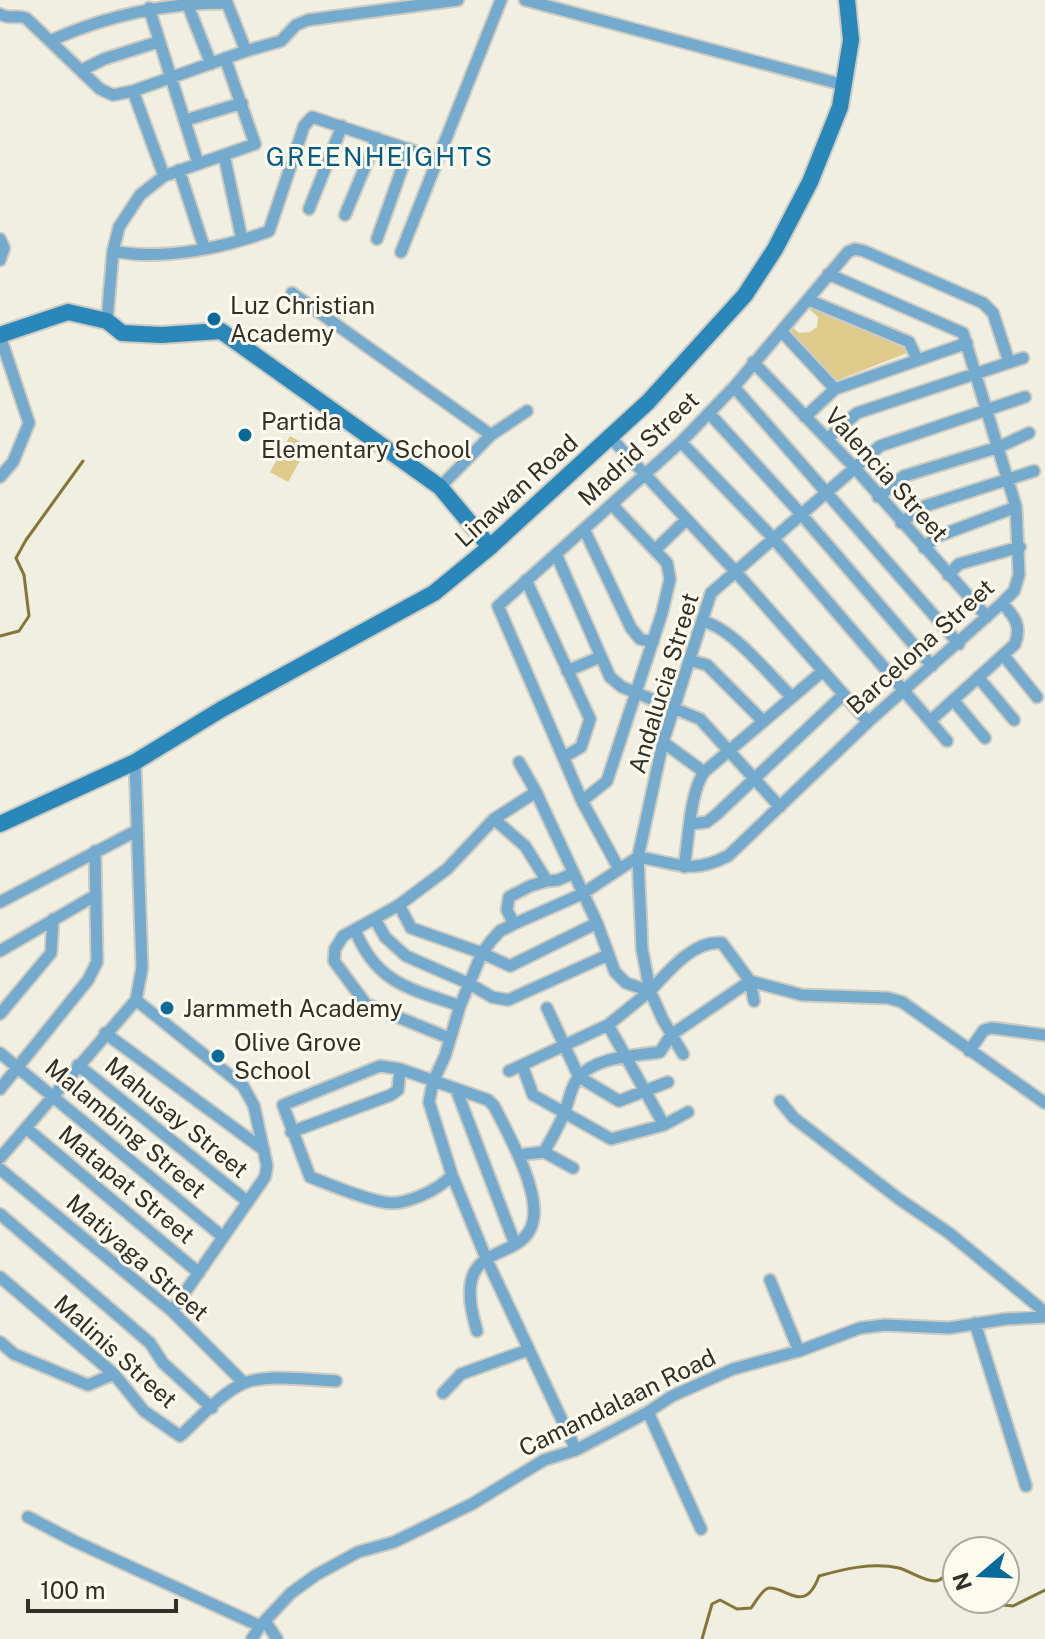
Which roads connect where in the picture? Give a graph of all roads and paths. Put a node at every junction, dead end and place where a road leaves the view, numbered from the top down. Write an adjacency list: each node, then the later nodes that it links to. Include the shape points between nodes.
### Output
1 (458, 0): 10 (street, via 308,20 281,41)
2 (501, 0): 23 (street)
3 (525, 0): 15 (street)
4 (847, 0): 15 (street, Linawan Road, via 851,40)
5 (187, 3): 6 (street); 10 (street, via 227,3); 12 (street)
6 (149, 8): 8 (street); 9 (street)
7 (0, 14): 8 (street, via 25,18)
8 (52, 40): 13 (street)
9 (158, 42): 13 (street); 14 (street)
10 (246, 51): 11 (street)
11 (225, 58): 12 (street); 17 (street)
12 (211, 64): 14 (street)
13 (82, 70): 16 (street, via 113,95)
14 (171, 78): 16 (street); 18 (street)
15 (844, 85): 57 (street, Linawan Road, via 810,182 745,295)
16 (133, 91): 26 (street)
17 (242, 103): 18 (street); 22 (street, via 255,144)
18 (186, 120): 24 (street)
19 (342, 126): 20 (street); 27 (street); 31 (street, via 307,120 269,231)
20 (377, 138): 21 (street); 28 (street)
21 (409, 149): 23 (street); 30 (street)
22 (224, 155): 24 (street); 31 (street)
23 (438, 159): 34 (street)
24 (198, 163): 25 (street)
25 (179, 170): 26 (street); 32 (street)
26 (164, 176): 33 (street, via 140,195 119,227)
27 (309, 209)
28 (345, 215)
29 (0, 239): 35 (street)
30 (377, 239)
31 (242, 240): 32 (street)
32 (204, 247): 33 (street, via 161,255)
33 (113, 251): 39 (street)
34 (401, 252)
35 (0, 260)
36 (828, 274): 38 (street, Madrid Street); 42 (street, via 954,328); 46 (street, Madrid Street, via 855,249 983,303 993,313)
37 (292, 293): 56 (street)
38 (806, 302): 40 (street, Madrid Street); 44 (street, via 909,342)
39 (107, 321): 41 (street, via 68,312); 66 (street, via 122,333 221,331)
40 (782, 332): 45 (street, Madrid Street); 49 (street)
41 (0, 336): 64 (street, via 29,423 13,462)
42 (967, 343): 44 (street); 47 (street, Barcelona Street)
43 (1023, 358): 46 (street)
44 (917, 359): 49 (street)
45 (753, 362): 48 (street, Madrid Street); 54 (street, Valencia Street)
46 (1009, 362): 47 (street)
47 (975, 376): 51 (street, Barcelona Street); 58 (street, via 857,413)
48 (734, 387): 53 (street, Madrid Street); 67 (street)
49 (835, 389): 54 (street)
50 (1025, 397): 51 (street, Andalucia Street)
51 (988, 410): 60 (street, Barcelona Street); 61 (street, Andalucia Street, via 880,446)
52 (527, 411): 56 (street)
53 (709, 413): 59 (street, Madrid Street); 71 (street)
54 (805, 417): 58 (street, Valencia Street)
55 (1029, 433): 60 (street)
56 (491, 435): 66 (street)
57 (611, 438): 63 (street); 76 (street, Linawan Road)
58 (827, 439): 61 (street, Valencia Street)
59 (681, 442): 63 (street, Madrid Street); 75 (street)
60 (999, 447): 65 (street, Barcelona Street); 68 (street, via 904,476)
61 (854, 467): 67 (street, Andalucia Street); 68 (street, Valencia Street)
62 (1034, 471): 65 (street)
63 (645, 475): 69 (street, Madrid Street); 72 (street)
64 (0, 477)
65 (1009, 477): 70 (street, Barcelona Street); 73 (street, via 922,507)
66 (440, 487): 76 (street)
67 (825, 493): 71 (street, Andalucia Street); 88 (street)
68 (878, 497): 73 (street, Valencia Street)
69 (615, 501): 74 (street, Madrid Street); 79 (street, via 615,508)
70 (1016, 507): 77 (street, Barcelona Street); 78 (street, via 936,537)
71 (801, 514): 75 (street, Andalucia Street); 92 (street)
72 (686, 520): 79 (street); 81 (street)
73 (901, 523): 78 (street, Valencia Street)
74 (584, 529): 80 (street, Madrid Street); 87 (street, via 631,628 640,639)
75 (773, 538): 81 (street, Andalucia Street); 96 (street)
76 (490, 547): 112 (street, Linawan Road, via 434,593)
77 (1020, 547): 82 (street, via 959,564); 84 (street, Barcelona Street, via 1014,591)
78 (924, 548): 82 (street, Valencia Street)
79 (655, 550): 87 (street, via 667,563 670,579)
80 (556, 554): 83 (street, Madrid Street); 90 (street)
81 (735, 571): 86 (street, Andalucia Street, via 711,593); 94 (street)
82 (948, 575): 85 (street, Valencia Street)
83 (526, 580): 93 (street); 111 (street, Madrid Street, via 498,606)
84 (1002, 603): 85 (street, Barcelona Street); 89 (street, via 1018,623 1015,644)
85 (987, 617): 88 (street, Barcelona Street)
86 (702, 621): 91 (street, Andalucia Street); 99 (street, via 729,635)
87 (653, 642): 97 (street)
88 (959, 644): 92 (street, Barcelona Street)
89 (1004, 656): 95 (street); 100 (street)
90 (600, 657): 93 (street); 97 (street, via 610,677)
91 (689, 660): 102 (street, Andalucia Street); 104 (street, via 707,665)
92 (932, 666): 96 (street, Barcelona Street)
93 (567, 671): 111 (street, via 590,719 581,747)
94 (823, 671): 98 (street); 99 (street)
95 (978, 677): 101 (street); 103 (street)
96 (906, 690): 105 (street); 106 (street, Barcelona Street)
97 (636, 693): 102 (street); 117 (street, via 607,781)
98 (843, 695): 106 (street); 115 (street)
99 (791, 696): 104 (street)
100 (1037, 697)
101 (953, 700): 105 (street); 107 (street)
102 (673, 708): 109 (street, Andalucia Street); 110 (street, via 700,719)
103 (1014, 720)
104 (763, 721): 110 (street)
105 (930, 721): 108 (street)
106 (868, 722): 118 (street, Barcelona Street)
107 (985, 738)
108 (947, 741)
109 (663, 742): 114 (street); 124 (street, Andalucia Street)
110 (731, 751): 114 (street); 115 (street)
111 (564, 757): 117 (street, Madrid Street)
112 (135, 762): 120 (street, Linawan Road); 122 (street)
113 (519, 762): 116 (street)
114 (704, 772): 121 (street)
115 (756, 780): 118 (street); 121 (street, via 707,822)
116 (536, 792): 119 (street); 127 (street)
117 (582, 801): 126 (street, Madrid Street)
118 (780, 807): 125 (street, Barcelona Street, via 728,856 708,866)
119 (494, 819): 128 (street, via 525,846); 132 (street, via 447,869)
120 (0, 823)
121 (691, 824): 125 (street)
122 (136, 831): 123 (street); 144 (street, via 142,968)
123 (95, 851): 130 (street); 131 (street)
124 (638, 857): 125 (street, Barcelona Street); 126 (street); 143 (street, Andalucia Street, via 642,949)
125 (684, 867)
126 (619, 869): 129 (street)
127 (574, 873): 128 (street); 129 (street)
128 (547, 881): 136 (street, via 509,897 507,910)
129 (582, 894): 135 (street); 136 (street)
130 (96, 895): 133 (street); 161 (street, via 97,962)
131 (0, 902)
132 (399, 905): 134 (street); 139 (street, via 411,928)
133 (53, 919): 138 (street); 148 (street, via 51,953)
134 (375, 919): 137 (street); 142 (street, via 406,956)
135 (597, 923): 139 (street, via 510,966); 140 (street)
136 (514, 924): 139 (street, via 500,931)
137 (355, 930): 146 (street, via 379,972); 153 (street, via 343,936 334,961 366,1004)
138 (0, 951)
139 (482, 953): 142 (street)
140 (608, 955): 142 (street, via 508,1000); 143 (street, via 626,983)
141 (750, 981): 143 (street, via 722,943 713,941 675,965); 145 (street); 151 (street); 155 (street, via 802,995 902,1002)
142 (470, 984): 146 (street)
143 (650, 991): 149 (street); 151 (street, Andalucia Street)
144 (136, 1000): 150 (street); 178 (street, via 243,1086 254,1106)
145 (754, 1001)
146 (460, 1006): 153 (street)
147 (547, 1008): 154 (street)
148 (0, 1014)
149 (608, 1025): 154 (street); 158 (street)
150 (105, 1033): 159 (street); 178 (street)
151 (671, 1035): 157 (street, Andalucia Street); 158 (street, via 660,1052)
152 (1045, 1035): 155 (street, via 992,1028 984,1030)
153 (449, 1038): 164 (street)
154 (563, 1047): 160 (street); 165 (street)
155 (969, 1051): 172 (street)
156 (0, 1053): 161 (street, Malambing Street)
157 (683, 1054)
158 (624, 1056): 165 (street); 169 (street)
159 (78, 1065): 170 (street); 185 (street, Mahusay Street)
160 (522, 1065): 163 (street); 173 (street, via 533,1095)
161 (17, 1067): 167 (street); 170 (street, Malambing Street)
162 (400, 1069): 164 (street); 177 (street, via 398,1090 391,1095); 177 (street, via 380,1066 283,1105)
163 (509, 1071)
164 (436, 1076): 168 (street); 184 (street, via 429,1102)
165 (579, 1077): 169 (street, via 619,1101); 173 (street)
166 (668, 1082): 169 (street)
167 (0, 1089)
168 (456, 1089): 180 (street, via 494,1106); 188 (street)
169 (645, 1091): 175 (street)
170 (52, 1096): 176 (street); 187 (street, Malambing Street)
171 (780, 1101): 194 (street, via 794,1118 949,1233)
172 (1045, 1103)
173 (565, 1112): 175 (street, via 611,1139); 179 (street)
174 (688, 1112): 175 (street)
175 (664, 1125)
176 (26, 1128): 181 (street); 190 (street, Matapat Street)
177 (291, 1132): 184 (street, via 310,1177 386,1203 442,1187)
178 (264, 1150): 185 (street, via 265,1177)
179 (544, 1152): 180 (street); 182 (street)
180 (518, 1155): 188 (street, via 534,1204 533,1223)
181 (0, 1158)
182 (573, 1168)
183 (0, 1169): 193 (street, Matiyaga Street)
184 (452, 1175): 189 (street)
185 (248, 1202): 187 (street)
186 (0, 1214): 204 (street, via 150,1343 163,1363)
187 (223, 1237): 190 (street)
188 (515, 1244): 189 (street)
189 (486, 1258): 196 (street, via 474,1272 470,1289); 198 (street)
190 (199, 1273): 193 (street)
191 (0, 1277): 200 (street, Malinis Street)
192 (770, 1280): 199 (street)
193 (172, 1311): 202 (street, Matiyaga Street)
194 (1045, 1314): 195 (street, Camandalaan Road)
195 (975, 1323): 199 (street, Camandalaan Road, via 860,1328); 207 (street)
196 (477, 1331)
197 (0, 1342): 200 (street, via 14,1354 88,1385)
198 (528, 1350): 203 (street, via 461,1374); 206 (street)
199 (799, 1351): 205 (street, Camandalaan Road, via 733,1369)
200 (114, 1374): 204 (street, Malinis Street, via 144,1411 180,1436)
201 (336, 1381): 202 (street)
202 (244, 1383): 204 (street, Malinis Street)
203 (443, 1393)
204 (212, 1408)
205 (648, 1412): 206 (street, Camandalaan Road); 209 (street)
206 (576, 1450): 210 (street, Camandalaan Road, via 544,1460 472,1504 316,1575)
207 (1026, 1486)
208 (28, 1517): 210 (street)
209 (701, 1529)
210 (263, 1623): 211 (street, Camandalaan Road); 212 (street)
211 (252, 1639)
212 (277, 1639)

